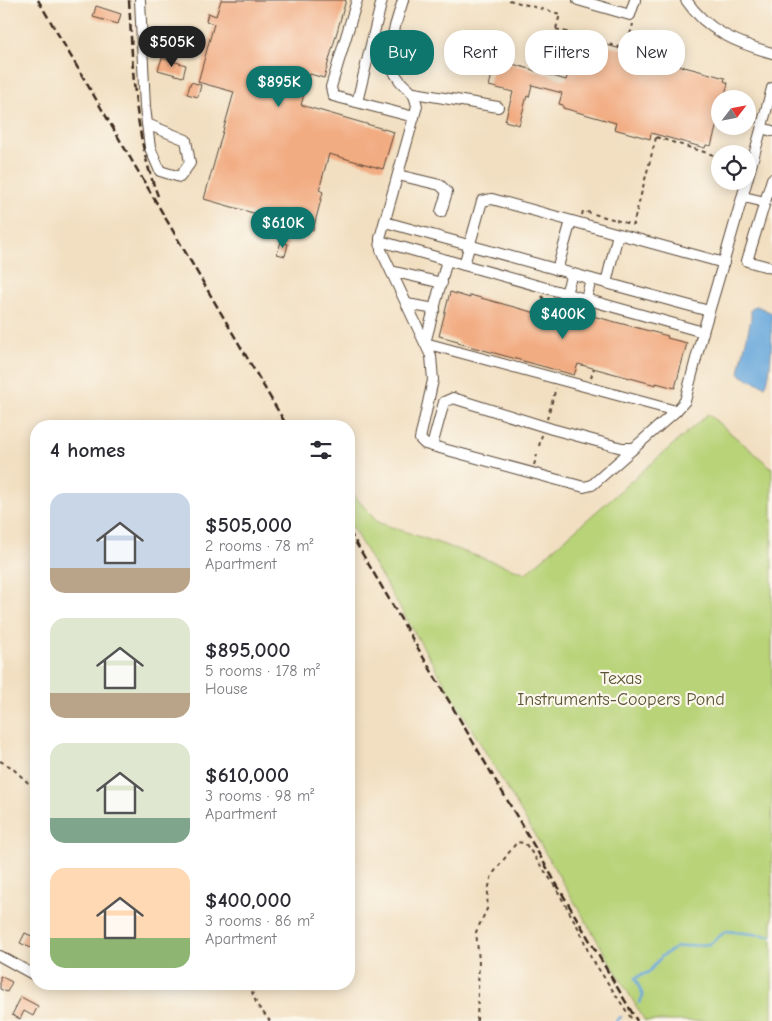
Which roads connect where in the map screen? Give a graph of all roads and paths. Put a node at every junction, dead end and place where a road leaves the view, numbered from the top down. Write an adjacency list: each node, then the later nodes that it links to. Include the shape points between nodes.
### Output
1 (140, 0): 17 (street)
2 (357, 0): 14 (street, via 331,87 333,96)
3 (382, 0): 14 (street)
4 (403, 0): 13 (street, via 390,42 390,56 400,81)
5 (509, 0): 10 (path, via 560,14)
6 (578, 0): 7 (street, via 630,15)
7 (635, 0)
8 (686, 0): 11 (street, via 704,22 721,34)
9 (634, 23): 10 (path, via 626,49)
10 (556, 29)
11 (772, 52)
12 (772, 88): 18 (street)
13 (414, 93): 15 (street); 16 (street, via 417,106)
14 (357, 102): 16 (street)
15 (498, 107)
16 (414, 117): 20 (street)
17 (147, 124): 17 (street, via 150,148 160,171 180,177 190,163 186,140)
18 (767, 129): 22 (street)
19 (711, 154): 27 (path, via 656,136 633,225)
20 (398, 174): 24 (street, via 444,188 447,192); 28 (street)
21 (772, 179): 23 (street)
22 (744, 197): 23 (street); 33 (street)
23 (765, 202): 35 (street, via 747,261)
24 (441, 212)
25 (582, 217): 27 (path, via 584,211)
26 (571, 220): 29 (street); 31 (street, via 492,199 482,201); 36 (street)
27 (616, 220): 29 (path)
28 (385, 222): 30 (street); 31 (street)
29 (616, 230): 33 (street); 41 (street)
30 (380, 241): 32 (street); 37 (street)
31 (470, 246): 34 (street); 36 (street)
32 (447, 260): 34 (street); 40 (street)
33 (724, 263): 49 (street)
34 (464, 265): 43 (street)
35 (772, 268)
36 (557, 270): 38 (street)
37 (391, 271): 40 (street); 45 (street)
38 (572, 274): 39 (street); 43 (street)
39 (591, 279): 41 (street); 44 (street)
40 (442, 283): 46 (street)
41 (606, 283): 49 (street)
42 (541, 294): 48 (path)
43 (563, 296): 44 (street); 47 (path)
44 (586, 299): 50 (street)
45 (407, 304): 46 (street); 51 (street)
46 (434, 309): 51 (street)
47 (556, 309)
48 (550, 310)
49 (709, 311): 50 (street)
50 (703, 332): 53 (street, via 685,401)
51 (425, 343): 53 (street); 56 (street, via 433,380 420,439)
52 (557, 383): 54 (path)
53 (676, 411): 58 (street)
54 (546, 422)
55 (544, 431): 57 (path)
56 (432, 446): 58 (street, via 584,488 592,485); 58 (street, via 444,402 453,398 622,448)
57 (539, 446)
58 (634, 448)
59 (537, 455): 60 (path)
60 (533, 470)
61 (0, 761): 62 (path)
62 (30, 784)
63 (0, 956): 64 (street)
64 (30, 973)
65 (251, 990): 66 (path)
66 (270, 1021)
67 (477, 1021): 68 (path, via 476,932 487,909 492,875 517,842 525,843 532,850 580,930 590,956)
68 (633, 1021)

